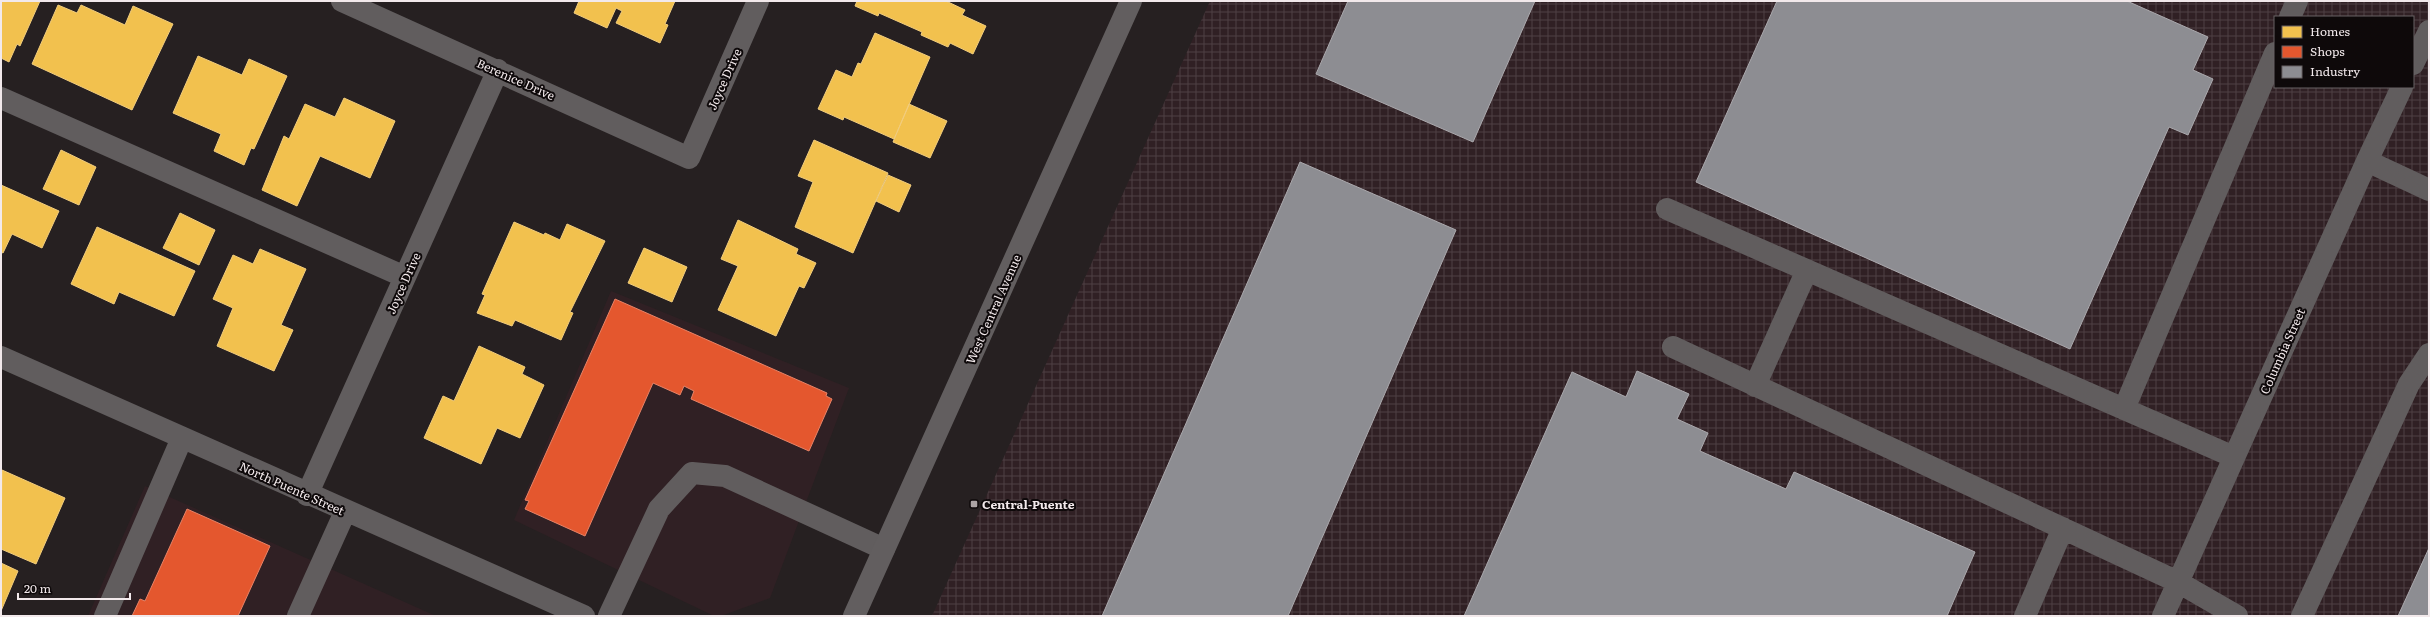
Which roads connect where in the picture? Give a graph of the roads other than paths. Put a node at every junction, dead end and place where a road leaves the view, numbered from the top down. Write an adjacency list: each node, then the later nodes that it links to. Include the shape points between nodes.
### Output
1 (342, 1): 9 (street, Berenice Drive)
2 (758, 1): 12 (street, Joyce Drive)
3 (1131, 1): 28 (main road, West Central Avenue)
4 (2297, 1): 5 (street)
5 (2290, 16)
6 (2429, 31): 8 (street)
7 (2274, 55): 22 (street)
8 (2414, 62)
9 (498, 70): 12 (street, Berenice Drive); 17 (street, Joyce Drive)
10 (2402, 88): 13 (street, Columbia Street)
11 (1, 98): 17 (street)
12 (689, 158)
13 (2367, 161): 14 (street); 24 (street, Columbia Street)
14 (2429, 190)
15 (1666, 209): 16 (street)
16 (1807, 270): 21 (street); 22 (street)
17 (405, 278): 25 (street, Joyce Drive)
18 (1673, 347): 21 (street)
19 (2429, 354): 39 (street, via 2409,384)
20 (1, 358): 23 (street, North Puente Street)
21 (1755, 386): 27 (street)
22 (2124, 409): 24 (street)
23 (182, 438): 25 (street, North Puente Street); 31 (street)
24 (2234, 457): 29 (street, Columbia Street)
25 (307, 495): 26 (street, North Puente Street)
26 (345, 512): 30 (street, North Puente Street); 32 (street)
27 (2063, 528): 29 (street); 36 (street)
28 (884, 549): 34 (street, via 725,476 692,473 659,509); 35 (main road, West Central Avenue)
29 (2178, 582): 37 (street, Columbia Street); 38 (street)
30 (554, 610): 33 (street, North Puente Street)
31 (105, 616)
32 (298, 616)
33 (584, 616)
34 (609, 616)
35 (854, 616)
36 (2025, 616)
37 (2163, 616)
38 (2237, 616)
39 (2302, 616)

